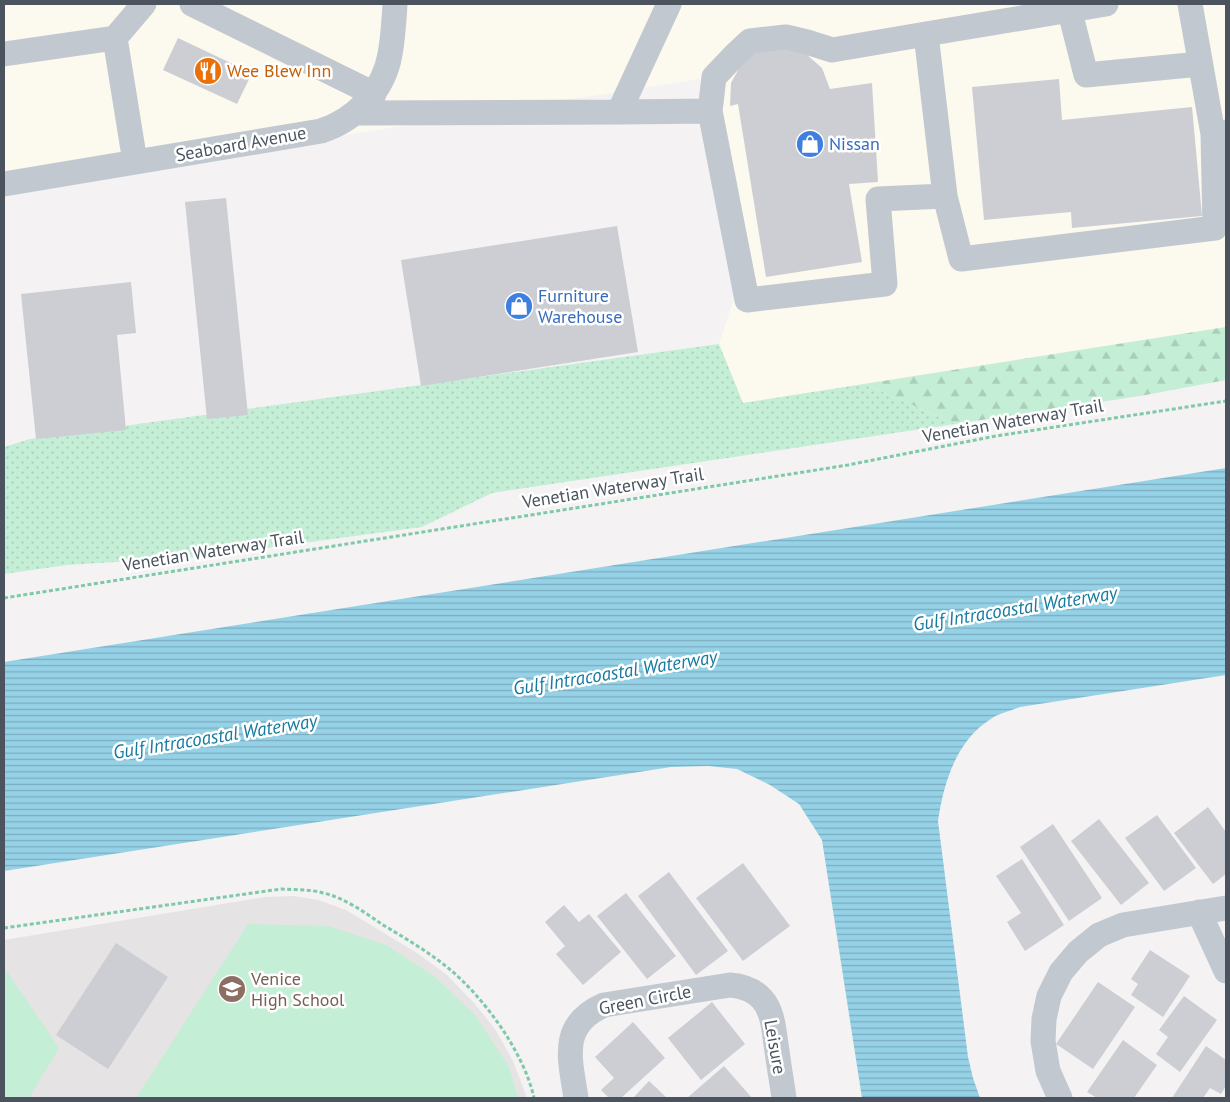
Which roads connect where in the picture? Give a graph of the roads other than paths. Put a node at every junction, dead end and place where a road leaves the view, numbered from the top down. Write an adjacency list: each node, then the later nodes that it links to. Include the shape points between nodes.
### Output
1 (144, 4): 9 (street)
2 (192, 4): 12 (street)
3 (395, 4): 12 (street, Seaboard Avenue, via 390,56)
4 (669, 4): 13 (street)
5 (1106, 4): 7 (street)
6 (1190, 4): 11 (street)
7 (1068, 7): 8 (street); 11 (street, via 1086,75)
8 (926, 34): 14 (street, via 832,50 786,37 750,41 714,77); 19 (street)
9 (115, 38): 10 (street); 17 (street)
10 (4, 54)
11 (1200, 64): 16 (street)
12 (374, 94): 15 (street, Seaboard Avenue)
13 (618, 112): 14 (street); 15 (street)
14 (710, 112): 19 (street, via 747,300 886,284 878,199)
15 (356, 113): 17 (street, Seaboard Avenue, via 321,131)
16 (1220, 133): 19 (street, via 1216,228 961,259)
17 (135, 162): 18 (street, Seaboard Avenue)
18 (4, 184)
19 (944, 196)
20 (1226, 908): 21 (street)
21 (1199, 912): 22 (street); 26 (street, via 1123,925 1099,935 1061,972 1049,996 1043,1041 1048,1071)
22 (1226, 971)
23 (761, 998): 24 (street, Green Circle, via 745,987 723,986 604,1005 592,1010 582,1018 570,1045); 25 (street, Leisure, via 772,1022)
24 (576, 1098)
25 (784, 1098)
26 (1060, 1098)

